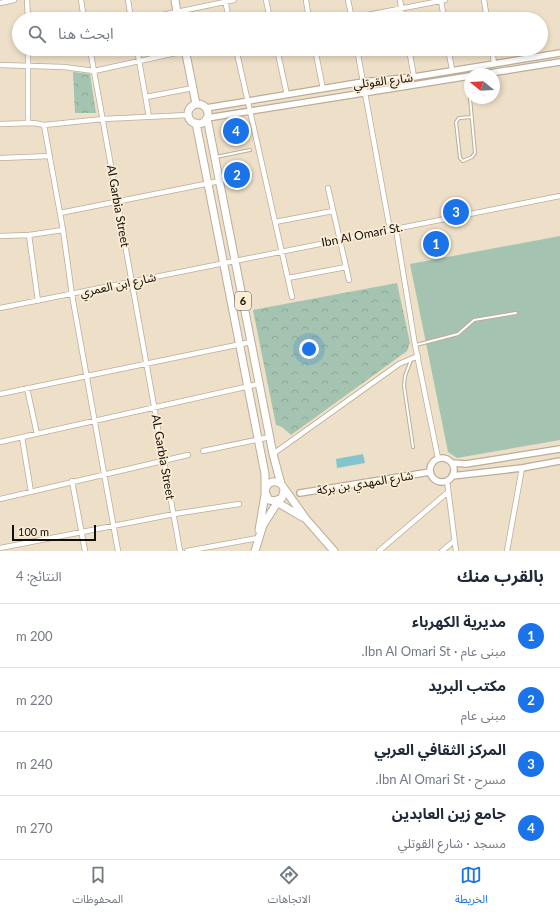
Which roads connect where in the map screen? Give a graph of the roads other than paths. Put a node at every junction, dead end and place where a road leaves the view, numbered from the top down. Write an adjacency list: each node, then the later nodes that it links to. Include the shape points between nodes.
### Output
1 (14, 0): 14 (street)
2 (27, 0): 16 (street)
3 (81, 0): 17 (street)
4 (128, 0): 18 (street)
5 (174, 0): 19 (main road)
6 (234, 0): 13 (street)
7 (266, 0): 22 (street)
8 (306, 0): 23 (street)
9 (348, 0): 24 (street)
10 (400, 0): 15 (street)
11 (442, 0): 15 (street); 27 (street)
12 (484, 0): 28 (street)
13 (225, 1): 20 (street); 21 (street)
14 (0, 3)
15 (401, 8): 25 (street); 26 (street)
16 (28, 12)
17 (83, 12)
18 (130, 12)
19 (177, 12)
20 (188, 12)
21 (227, 12)
22 (269, 12)
23 (309, 12)
24 (349, 12)
25 (382, 12)
26 (402, 12)
27 (443, 12)
28 (486, 12)
29 (560, 53): 30 (street, شارع القوتلي)
30 (548, 55)
31 (28, 56): 48 (street)
32 (91, 56): 50 (street, Al Garbia Street)
33 (138, 56): 44 (street)
34 (157, 56): 44 (street)
35 (186, 56): 55 (main road)
36 (238, 56): 60 (street)
37 (278, 56): 58 (street)
38 (316, 56): 56 (street)
39 (358, 56): 54 (street)
40 (410, 56): 52 (street)
41 (449, 56): 49 (street)
42 (493, 56): 46 (street)
43 (540, 56): 46 (street, شارع القوتلي)
44 (139, 60): 50 (street); 59 (street)
45 (560, 62): 51 (street)
46 (494, 63): 49 (street, شارع القوتلي)
47 (0, 65): 48 (street)
48 (29, 66): 50 (street); 70 (street)
49 (452, 69): 52 (street, شارع القوتلي)
50 (94, 71): 69 (street, Al Garbia Street)
51 (500, 71)
52 (414, 77): 54 (street, شارع القوتلي)
53 (464, 77): 57 (street, شارع القوتلي)
54 (363, 82): 56 (street, شارع القوتلي); 57 (street)
55 (193, 88): 59 (street); 61 (main road)
56 (323, 89): 58 (street, شارع القوتلي)
57 (366, 93): 64 (street, شارع القوتلي); 88 (street)
58 (287, 95): 60 (street, شارع القوتلي)
59 (146, 97): 67 (street)
60 (248, 101): 63 (street, شارع القوتلي); 64 (street)
61 (196, 104): 63 (main road); 65 (main road, via 191,107)
62 (471, 104): 66 (lane)
63 (206, 108): 68 (main road)
64 (250, 112): 68 (street, شارع القوتلي); 85 (street)
65 (188, 115): 67 (street); 71 (main road)
66 (472, 116): 66 (lane, via 475,153 463,161 460,158 456,122 459,118)
67 (149, 117): 69 (street)
68 (207, 118): 71 (main road, via 202,123); 76 (main road, 6)
69 (103, 119): 73 (street); 82 (street, Al Garbia Street)
70 (28, 123): 72 (street); 73 (street)
71 (196, 123): 79 (main road, 6)
72 (0, 124)
73 (44, 125): 75 (street)
74 (250, 150): 76 (lane)
75 (50, 156): 77 (street); 84 (street)
76 (215, 157): 78 (main road, 6)
77 (1, 158)
78 (220, 181): 79 (street); 93 (main road, 6)
79 (208, 184): 82 (street); 94 (main road, 6)
80 (328, 188): 83 (street)
81 (560, 196): 86 (street, Ibn Al Omari St.)
82 (117, 202): 84 (street); 98 (street, Al Garbia Street)
83 (333, 211): 85 (street); 91 (street)
84 (60, 213): 87 (street)
85 (275, 222): 92 (street)
86 (396, 229): 88 (street, Ibn Al Omari St.); 106 (street)
87 (63, 230): 89 (street); 99 (street)
88 (390, 230): 91 (street, Ibn Al Omari St.)
89 (29, 235): 90 (street); 101 (street)
90 (0, 236)
91 (340, 240): 92 (street, Ibn Al Omari St.); 95 (street)
92 (282, 252): 93 (street, Ibn Al Omari St.); 96 (street)
93 (235, 261): 94 (street, شارع ابن العمري); 104 (main road, 6)
94 (223, 263): 98 (street, شارع ابن العمري); 105 (main road, 6)
95 (346, 267): 96 (street); 97 (street)
96 (288, 278): 100 (street)
97 (349, 280)
98 (132, 282): 99 (street, شارع ابن العمري); 109 (street, Al Garbia Street)
99 (72, 294): 101 (street, شارع ابن العمري); 110 (street)
100 (292, 297)
101 (38, 301): 102 (street, شارع ابن العمري)
102 (0, 308)
103 (516, 312): 106 (lane, via 474,320 458,334)
104 (251, 342): 105 (street); 111 (main road, 6)
105 (240, 344): 109 (street); 112 (main road, 6)
106 (416, 345): 107 (street)
107 (418, 356): 108 (street); 127 (street)
108 (412, 358): 122 (lane, via 404,386); 125 (street, via 399,364)
109 (146, 363): 110 (street); 115 (street, AL Garbia Street)
110 (87, 376): 113 (street); 116 (street)
111 (259, 384): 112 (street); 119 (main road, 6)
112 (248, 386): 115 (street); 120 (main road, 6)
113 (28, 388): 114 (street); 117 (street)
114 (0, 394)
115 (154, 407): 116 (street); 128 (street, AL Garbia Street)
116 (95, 420): 117 (street); 133 (street)
117 (37, 434): 118 (street)
118 (22, 437): 121 (street); 138 (street)
119 (270, 437): 120 (street); 125 (main road, 6)
120 (258, 440): 124 (street); 139 (main road, 6, via 265,474)
121 (0, 442)
122 (413, 447)
123 (560, 449): 130 (street, via 466,464)
124 (203, 451)
125 (273, 454): 137 (main road, 6)
126 (188, 455): 128 (street)
127 (438, 458): 130 (street, via 446,458); 132 (street, via 431,463)
128 (164, 460): 133 (street); 145 (street, AL Garbia Street)
129 (560, 461): 131 (street)
130 (452, 463): 134 (street)
131 (522, 468): 134 (street); 161 (street)
132 (430, 472): 136 (street, via 436,480); 141 (street, شارع المهدي بن بركة)
133 (104, 473): 135 (street); 147 (street)
134 (452, 476): 136 (street)
135 (72, 481): 138 (street); 148 (street)
136 (447, 481): 140 (street)
137 (283, 487): 139 (main road, via 272,482); 143 (main road, via 283,496); 146 (main road)
138 (31, 492): 142 (street)
139 (265, 492): 143 (main road, via 269,500); 149 (main road)
140 (448, 492): 150 (street); 158 (street)
141 (300, 493)
142 (0, 499)
143 (277, 502): 146 (main road); 149 (main road)
144 (239, 504): 145 (street)
145 (174, 514): 147 (street); 154 (street, AL Garbia Street)
146 (306, 519): 157 (main road)
147 (114, 526): 148 (street); 153 (street)
148 (82, 533): 151 (street); 152 (street)
149 (258, 538): 155 (street); 156 (main road)
150 (454, 541): 159 (street); 160 (street)
151 (0, 548)
152 (85, 551)
153 (118, 551)
154 (180, 551)
155 (187, 551)
156 (255, 551)
157 (334, 551)
158 (379, 551)
159 (442, 551)
160 (456, 551)
161 (507, 551)

